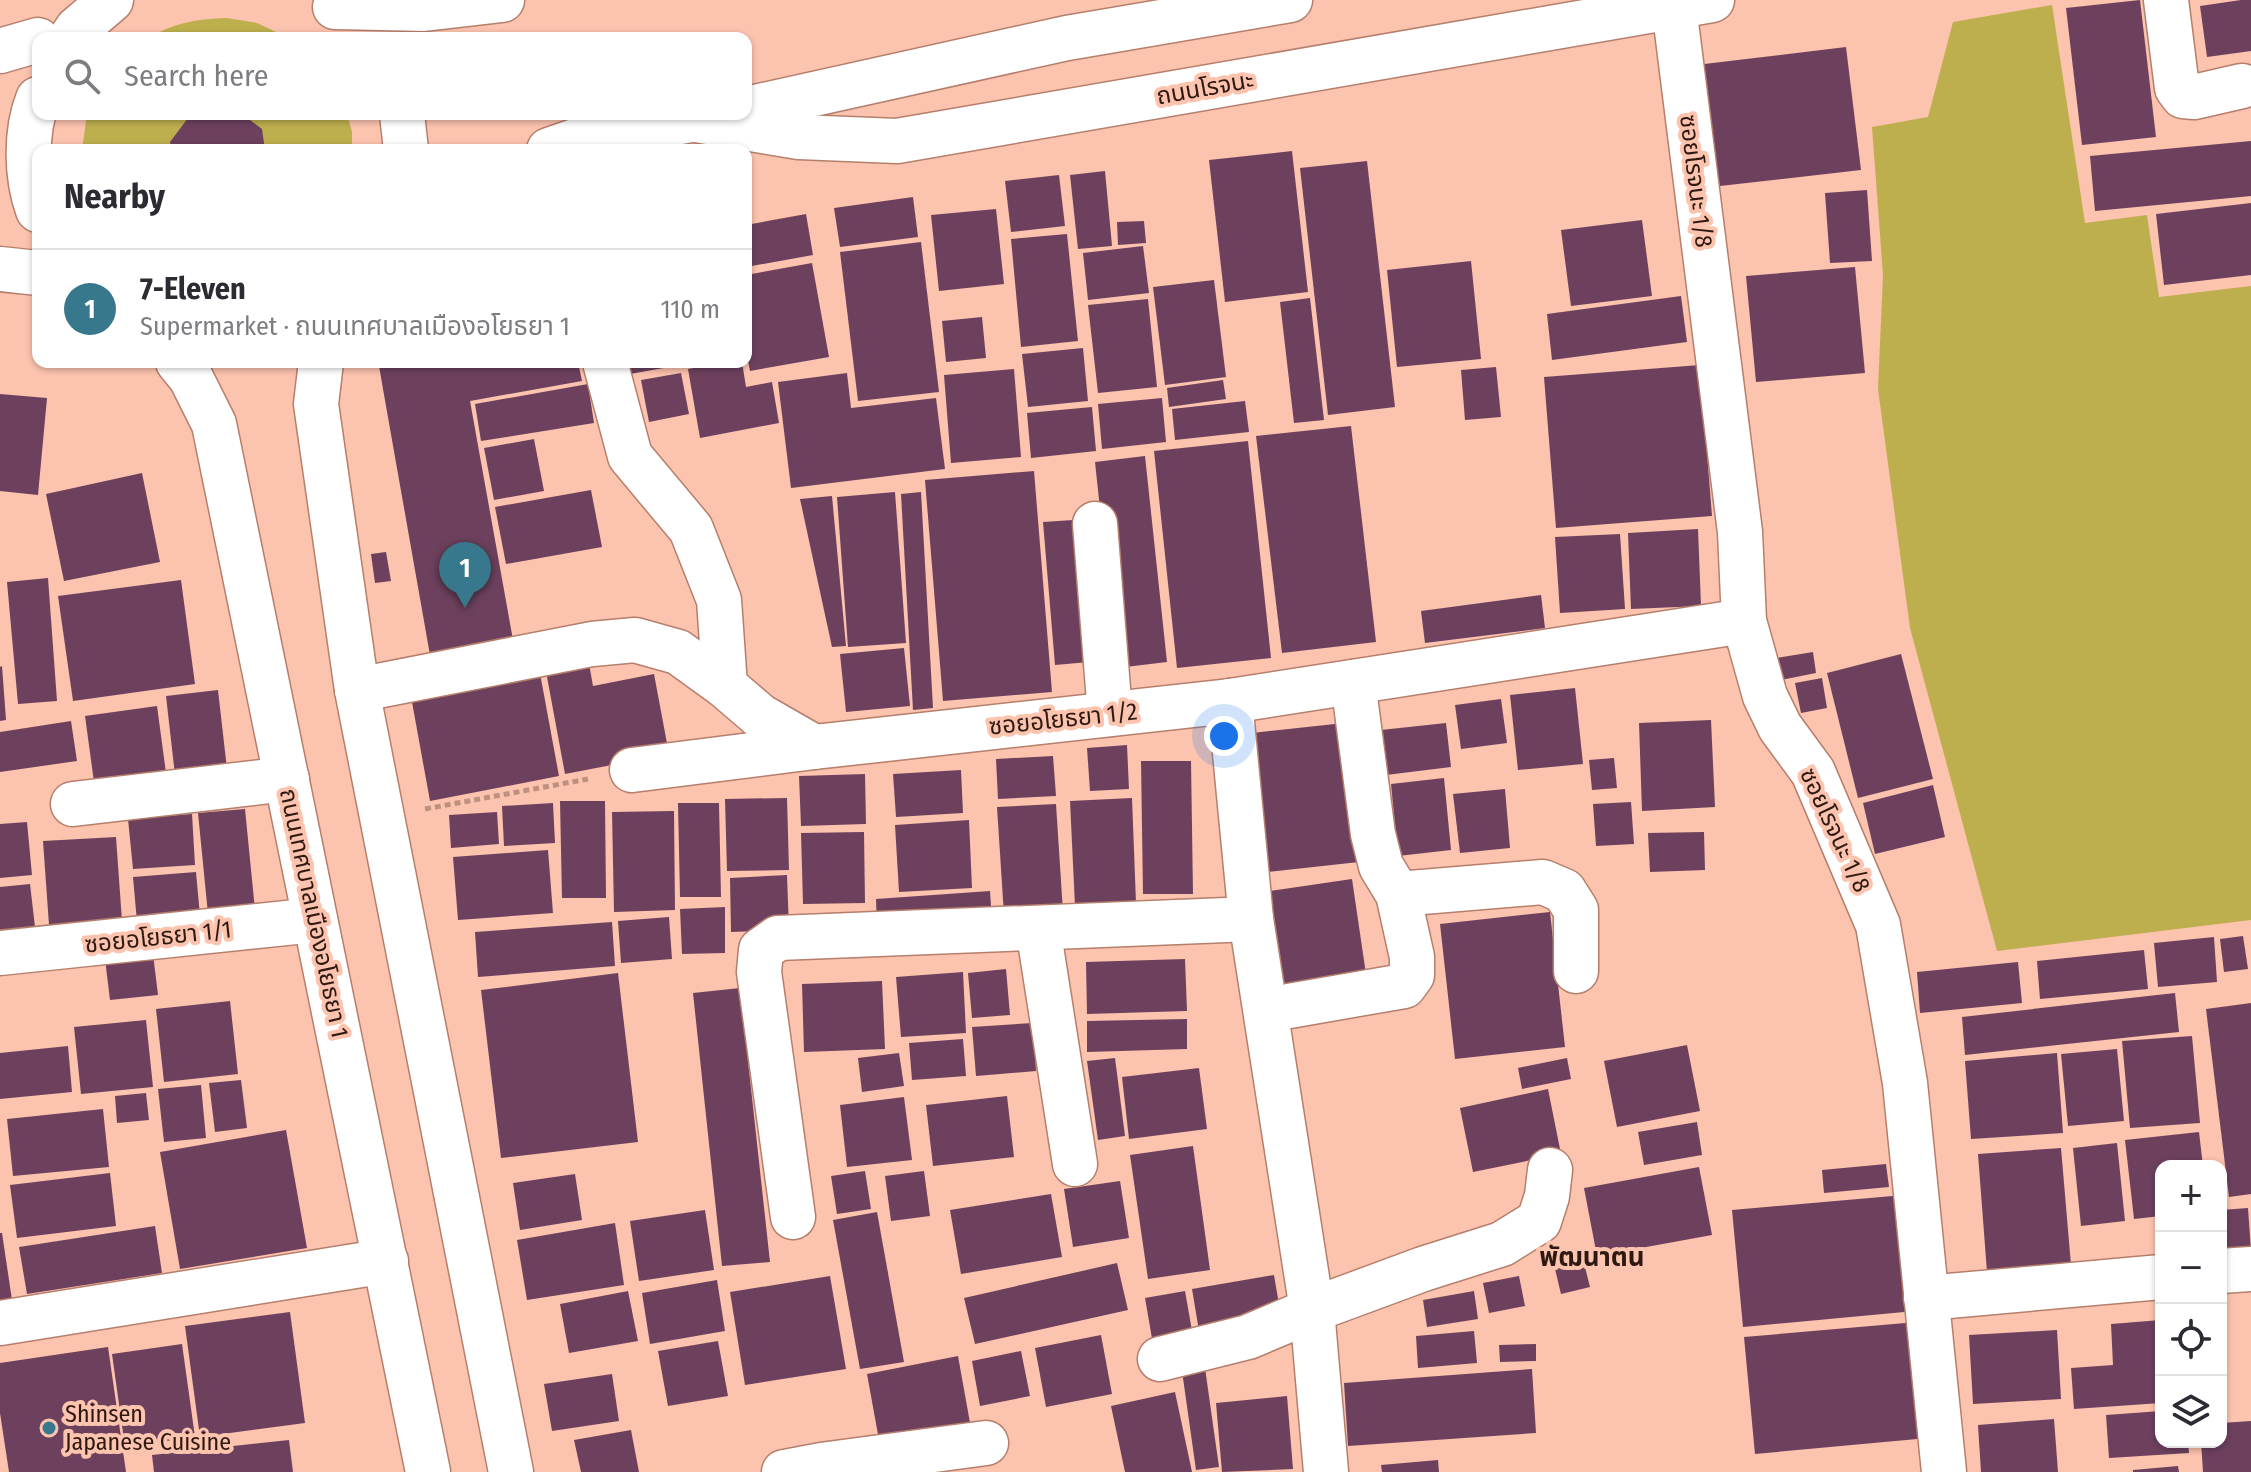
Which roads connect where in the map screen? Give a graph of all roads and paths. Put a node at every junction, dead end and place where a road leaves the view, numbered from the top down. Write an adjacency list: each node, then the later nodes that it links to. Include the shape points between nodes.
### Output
1 (111, 0): 7 (street)
2 (502, 0): 5 (street, via 424,9)
3 (1290, 0): 12 (street, via 1067,38)
4 (2166, 0): 11 (street, via 2177,88 2183,96)
5 (329, 3): 8 (street)
6 (1693, 3): 16 (street, ถนนโรจนะ, via 897,141 799,137); 26 (street, ซอยโรจนะ 1/8)
7 (64, 32)
8 (360, 32)
9 (32, 43): 10 (street)
10 (0, 51)
11 (2242, 86)
12 (752, 108)
13 (33, 120): 19 (street, via 28,152)
14 (403, 120): 17 (street)
15 (693, 120): 18 (street, ถนนโรจนะ)
16 (723, 120)
17 (405, 144)
18 (566, 144)
19 (32, 188)
20 (0, 269): 21 (street)
21 (32, 272)
22 (183, 368): 34 (street, ถนนเทศบาลเมืองอโยธยา 1, via 214,424)
23 (320, 368): 29 (street, via 316,404)
24 (607, 368): 28 (street, via 630,456 691,529 719,600)
25 (1095, 524): 31 (street)
26 (1744, 621): 27 (street, ซอยอโยธยา 1/2); 51 (street, ซอยโรจนะ 1/8, via 1765,696 1813,772 1878,925 1905,1083)
27 (1353, 682): 30 (street, ซอยอโยธยา 1/2); 37 (street, via 1373,834 1381,866)
28 (725, 686): 29 (street, via 678,652 635,640); 32 (street, via 760,716)
29 (357, 690): 36 (street)
30 (1230, 701): 31 (street, ซอยอโยธยา 1/2); 38 (street)
31 (1110, 714): 32 (street, ซอยอโยธยา 1/2)
32 (814, 747): 33 (street, ซอยอโยธยา 1/2)
33 (632, 770): 36 (path)
34 (287, 779): 35 (street); 39 (street, ถนนเทศบาลเมืองอโยธยา 1)
35 (73, 804)
36 (383, 817): 57 (street)
37 (1398, 894): 42 (street, via 1543,882 1564,891 1576,910); 43 (street, via 1412,957 1412,975 1404,986)
38 (1251, 919): 40 (street); 52 (street)
39 (315, 920): 41 (street, ซอยอโยธยา 1/1); 47 (street, ถนนเทศบาลเมืองอโยธยา 1)
40 (1038, 928): 44 (street); 46 (street, via 778,938 761,950 759,972)
41 (0, 953)
42 (1576, 971)
43 (1289, 1006)
44 (1075, 1164)
45 (1550, 1170): 52 (street, via 1539,1221 1502,1244)
46 (793, 1217)
47 (386, 1261): 53 (street); 56 (street, ถนนเทศบาลเมืองอโยธยา 1)
48 (2251, 1269): 49 (street)
49 (2227, 1271)
50 (2155, 1278): 51 (street)
51 (1926, 1298): 60 (street, ซอยโรจนะ 1/8)
52 (1312, 1310): 54 (street, via 1248,1337); 59 (street)
53 (0, 1323)
54 (1160, 1359)
55 (986, 1443): 58 (street)
56 (428, 1472)
57 (511, 1472)
58 (784, 1472)
59 (1326, 1472)
60 (1944, 1472)

